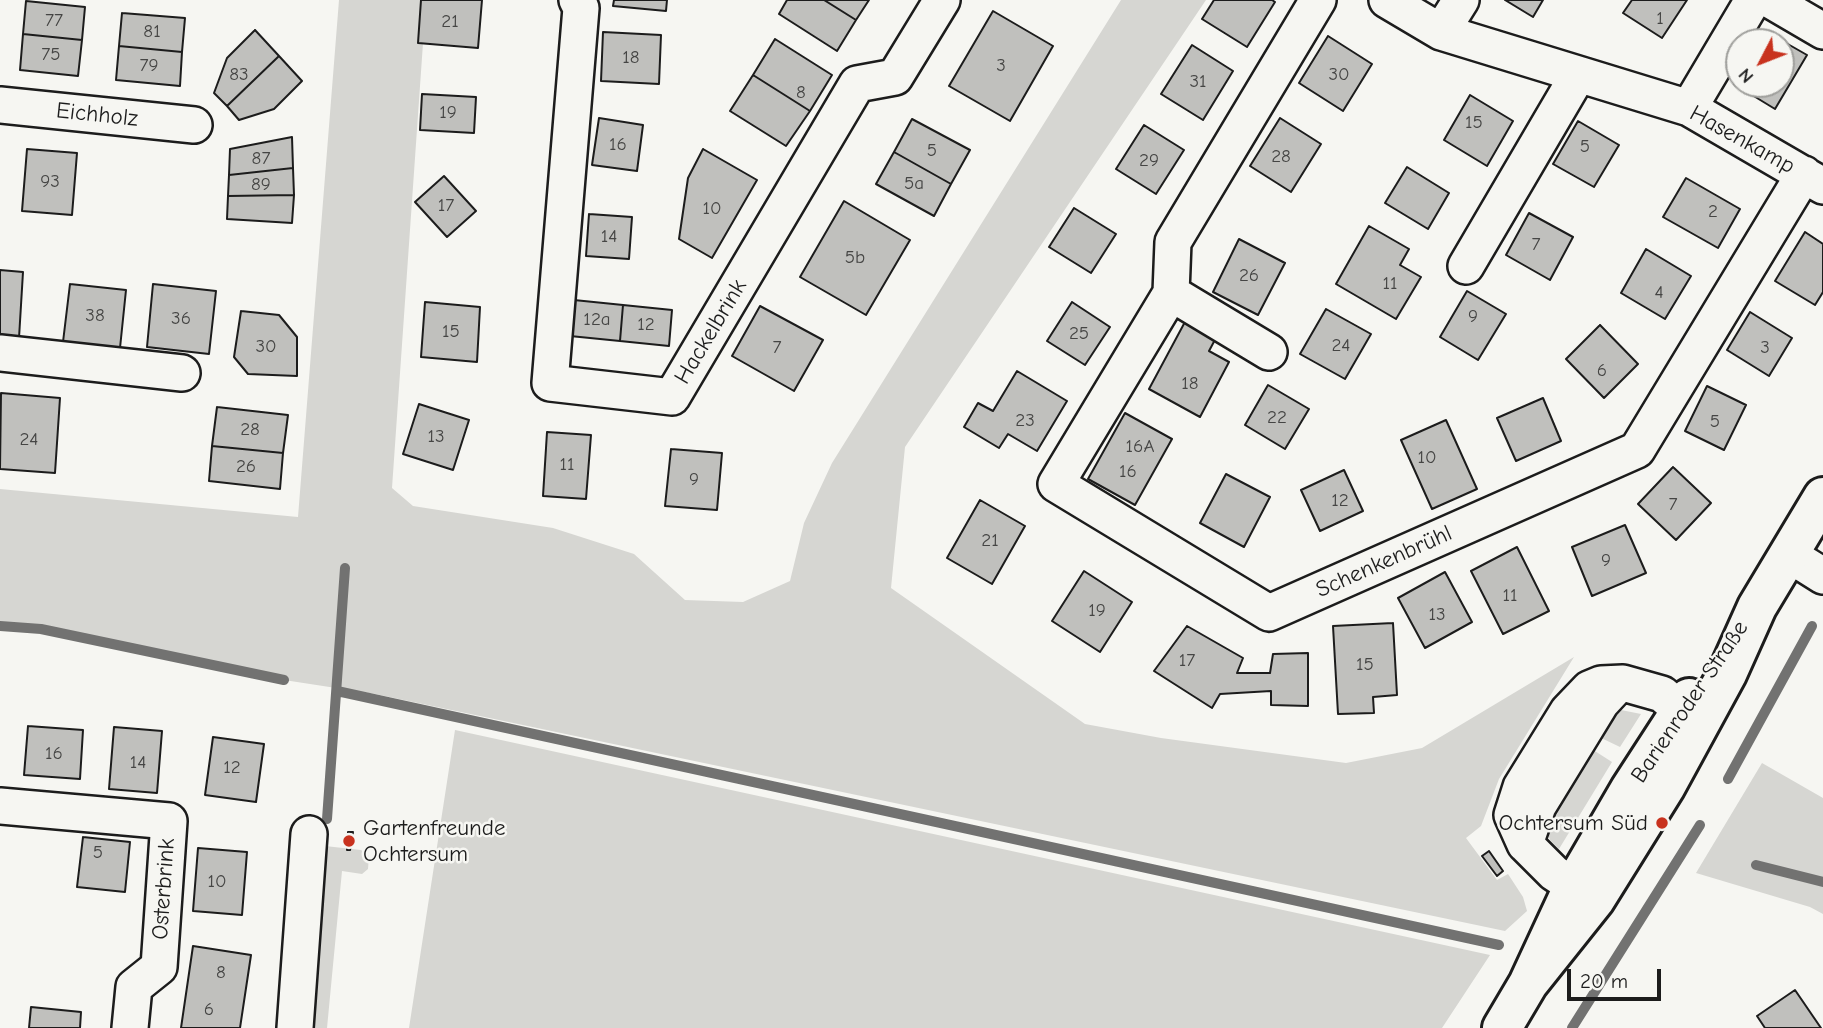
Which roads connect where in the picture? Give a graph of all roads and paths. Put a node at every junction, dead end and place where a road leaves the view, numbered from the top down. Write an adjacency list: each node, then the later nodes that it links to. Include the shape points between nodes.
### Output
1 (577, 0): 2 (street, Hackelbrink, via 581,8 550,383 672,397 857,84 895,78)
2 (942, 0)
3 (1318, 0): 16 (street, Schenkenbrühl, via 1173,242)
4 (1387, 0): 9 (street, Hasenkamp)
5 (1461, 0): 9 (street)
6 (1753, 0): 12 (street)
7 (1770, 0): 8 (street)
8 (1823, 31)
9 (1441, 32): 10 (street, Hasenkamp)
10 (1578, 75): 12 (street, Hasenkamp); 15 (street)
11 (0, 106): 13 (street, Eichholz)
12 (1689, 108): 14 (street, Hasenkamp)
13 (194, 125)
14 (1813, 180): 16 (street, Schenkenbrühl, via 1637,450 1269,613 1056,484)
15 (1466, 266)
16 (1171, 293): 17 (street)
17 (1269, 352)
18 (0, 353): 19 (street)
19 (181, 373)
20 (1823, 497): 21 (main road, Barienroder Straße)
21 (1788, 554): 22 (street); 23 (main road, Barienroder Straße, via 1756,607 1735,629)
22 (1823, 576)
23 (1688, 721): 26 (main road, Barienroder Straße); 26 (street, via 1662,694 1623,683 1589,689 1563,718 1513,805 1514,822 1524,844)
24 (0, 806): 27 (street, Osterbrink, via 169,821 159,967 134,986)
25 (309, 834): 28 (street)
26 (1584, 893): 29 (main road, Barienroder Straße)
27 (130, 1028)
28 (295, 1028)
29 (1502, 1028)

